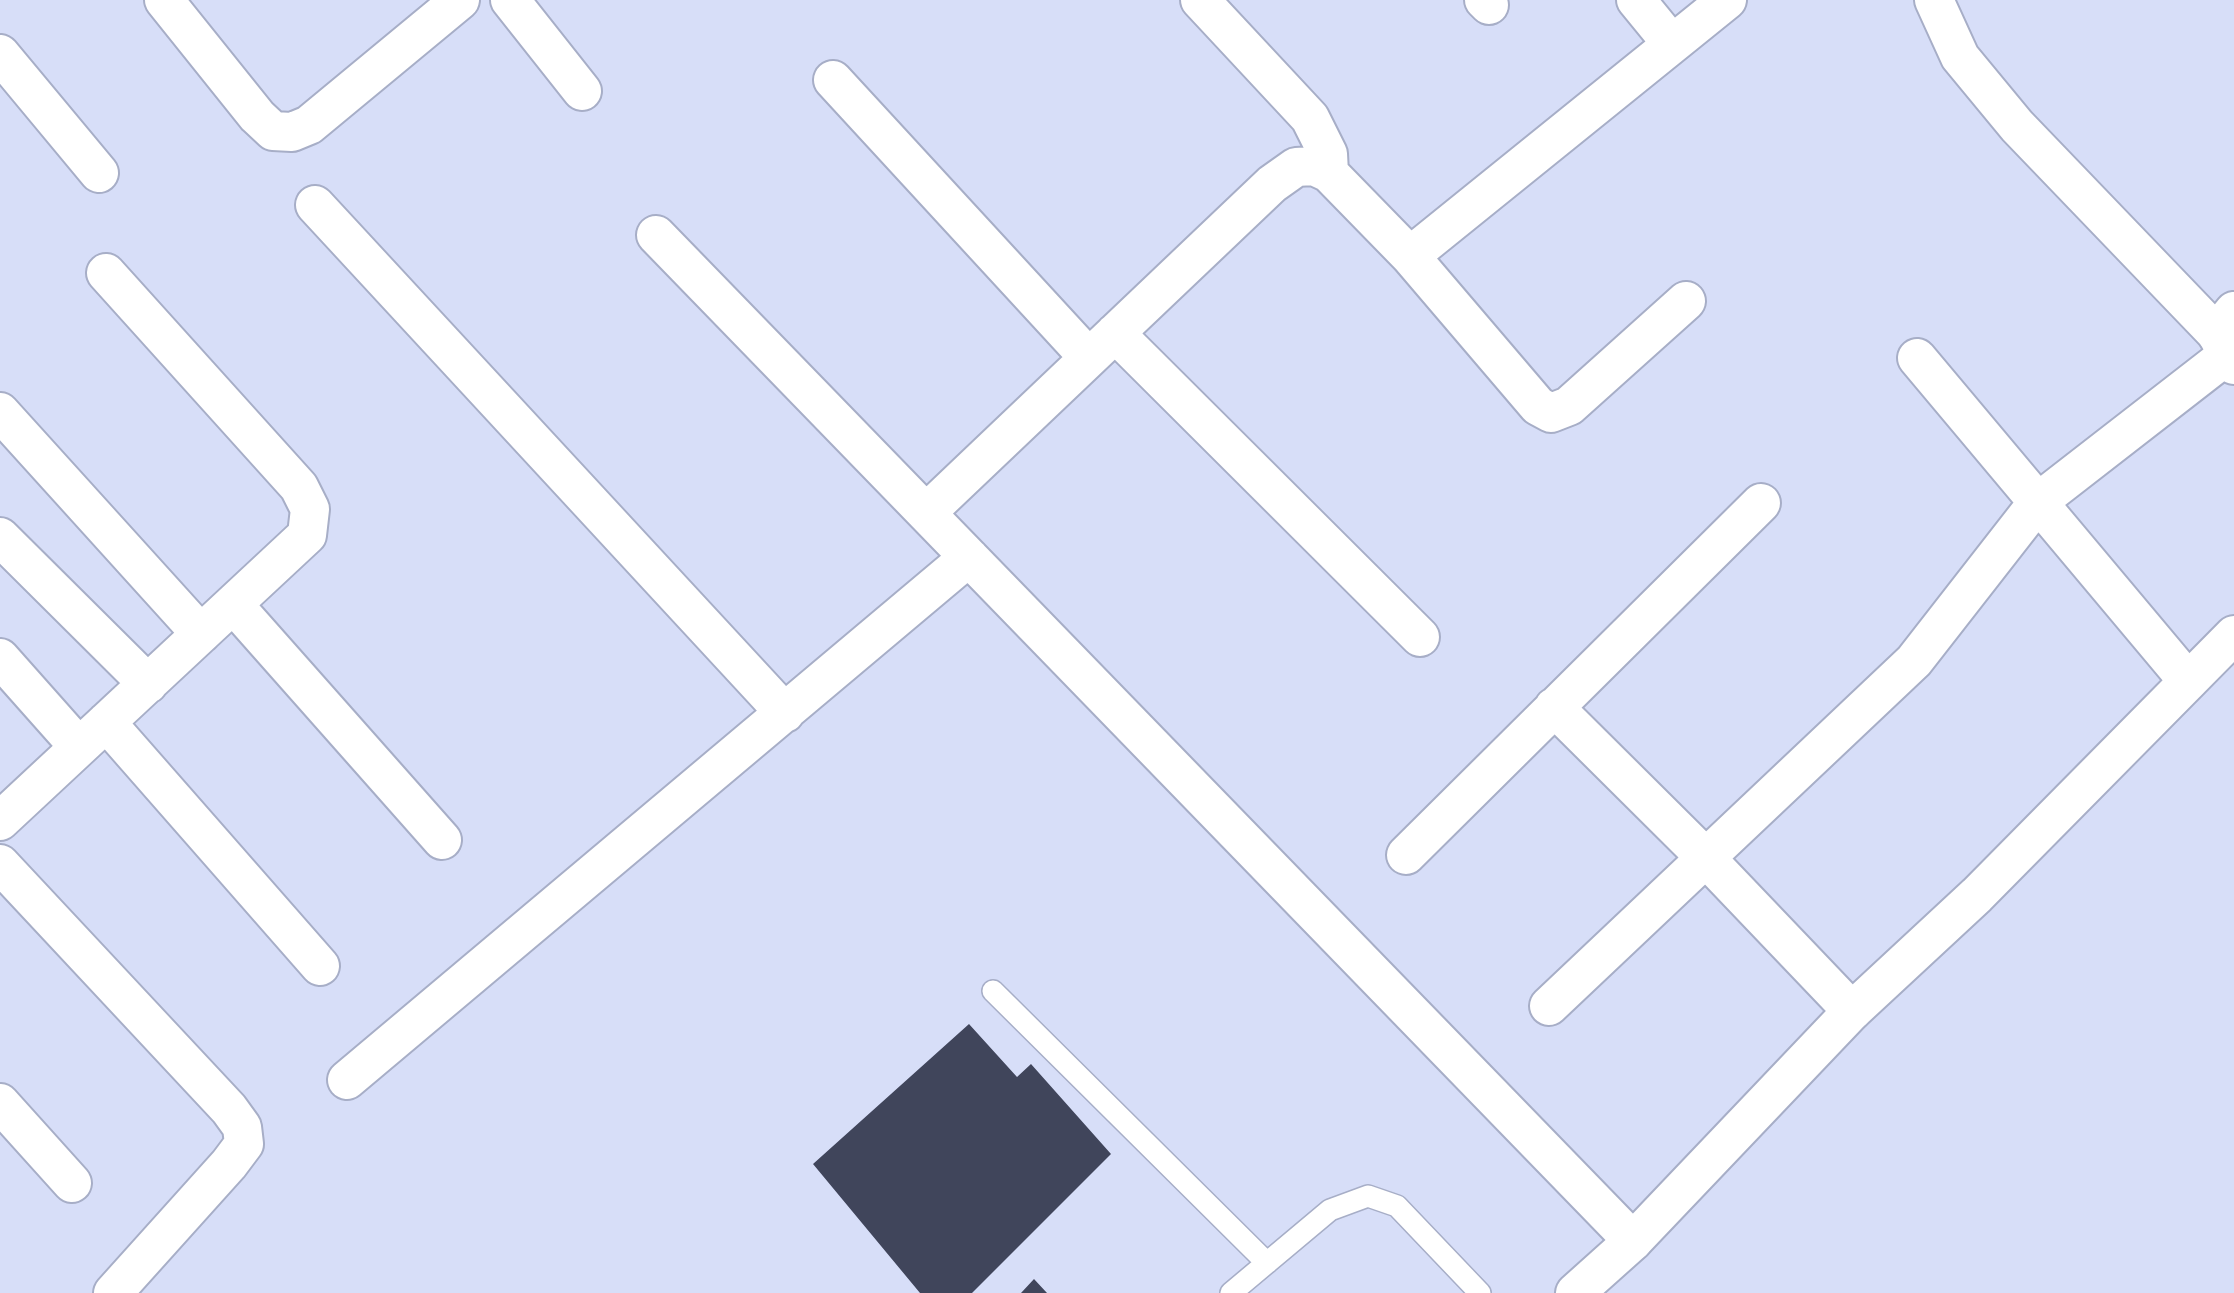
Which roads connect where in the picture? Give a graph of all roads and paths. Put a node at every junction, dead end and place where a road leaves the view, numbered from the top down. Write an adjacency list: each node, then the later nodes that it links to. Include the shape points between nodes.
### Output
1 (164, 0): 2 (street, via 257,116 273,131 292,132 309,125)
2 (460, 0)
3 (510, 0): 11 (street)
4 (1200, 0): 13 (street, via 1310,117 1328,155)
5 (1636, 0): 8 (street)
6 (1727, 0): 8 (street)
7 (1934, 0): 19 (street, via 1960,57 2017,125)
8 (1672, 44): 16 (street)
9 (0, 54): 12 (street)
10 (833, 80): 20 (street)
11 (582, 90)
12 (99, 173)
13 (1329, 173): 16 (street); 20 (street, via 1314,166 1296,167 1272,184)
14 (315, 205): 36 (street)
15 (656, 234): 25 (street)
16 (1410, 256): 18 (street, via 1538,406 1551,413 1569,406)
17 (106, 273): 28 (street, via 299,487 310,509 307,535)
18 (1686, 301)
19 (2228, 341): 23 (street)
20 (1102, 345): 25 (street); 31 (street)
21 (1917, 358): 23 (street)
22 (0, 412): 29 (street)
23 (2038, 502): 33 (street); 41 (street, via 1914,661)
24 (1761, 503): 35 (street)
25 (926, 513): 27 (street)
26 (0, 537): 34 (street)
27 (969, 557): 36 (street); 50 (street)
28 (233, 604): 29 (street); 39 (street)
29 (201, 634): 34 (street)
30 (2234, 635): 33 (street)
31 (1420, 637)
32 (0, 658): 37 (street)
33 (2188, 681): 46 (street, via 1977,895)
34 (148, 684): 37 (street)
35 (1554, 707): 40 (street); 41 (street)
36 (785, 713): 47 (street)
37 (93, 735): 38 (street); 43 (street)
38 (0, 821)
39 (442, 840)
40 (1406, 855)
41 (1704, 856): 45 (street); 46 (street)
42 (0, 864): 52 (street, via 242,1127 244,1144 229,1164)
43 (320, 966)
44 (993, 990): 51 (lane)
45 (1549, 1006)
46 (1852, 1011): 50 (street)
47 (346, 1080)
48 (0, 1102): 49 (street)
49 (72, 1183)
50 (1633, 1241): 55 (street)
51 (1267, 1263): 53 (lane); 54 (lane, via 1330,1210 1368,1196 1397,1206)
52 (113, 1293)
53 (1231, 1293)
54 (1480, 1293)
55 (1575, 1293)

